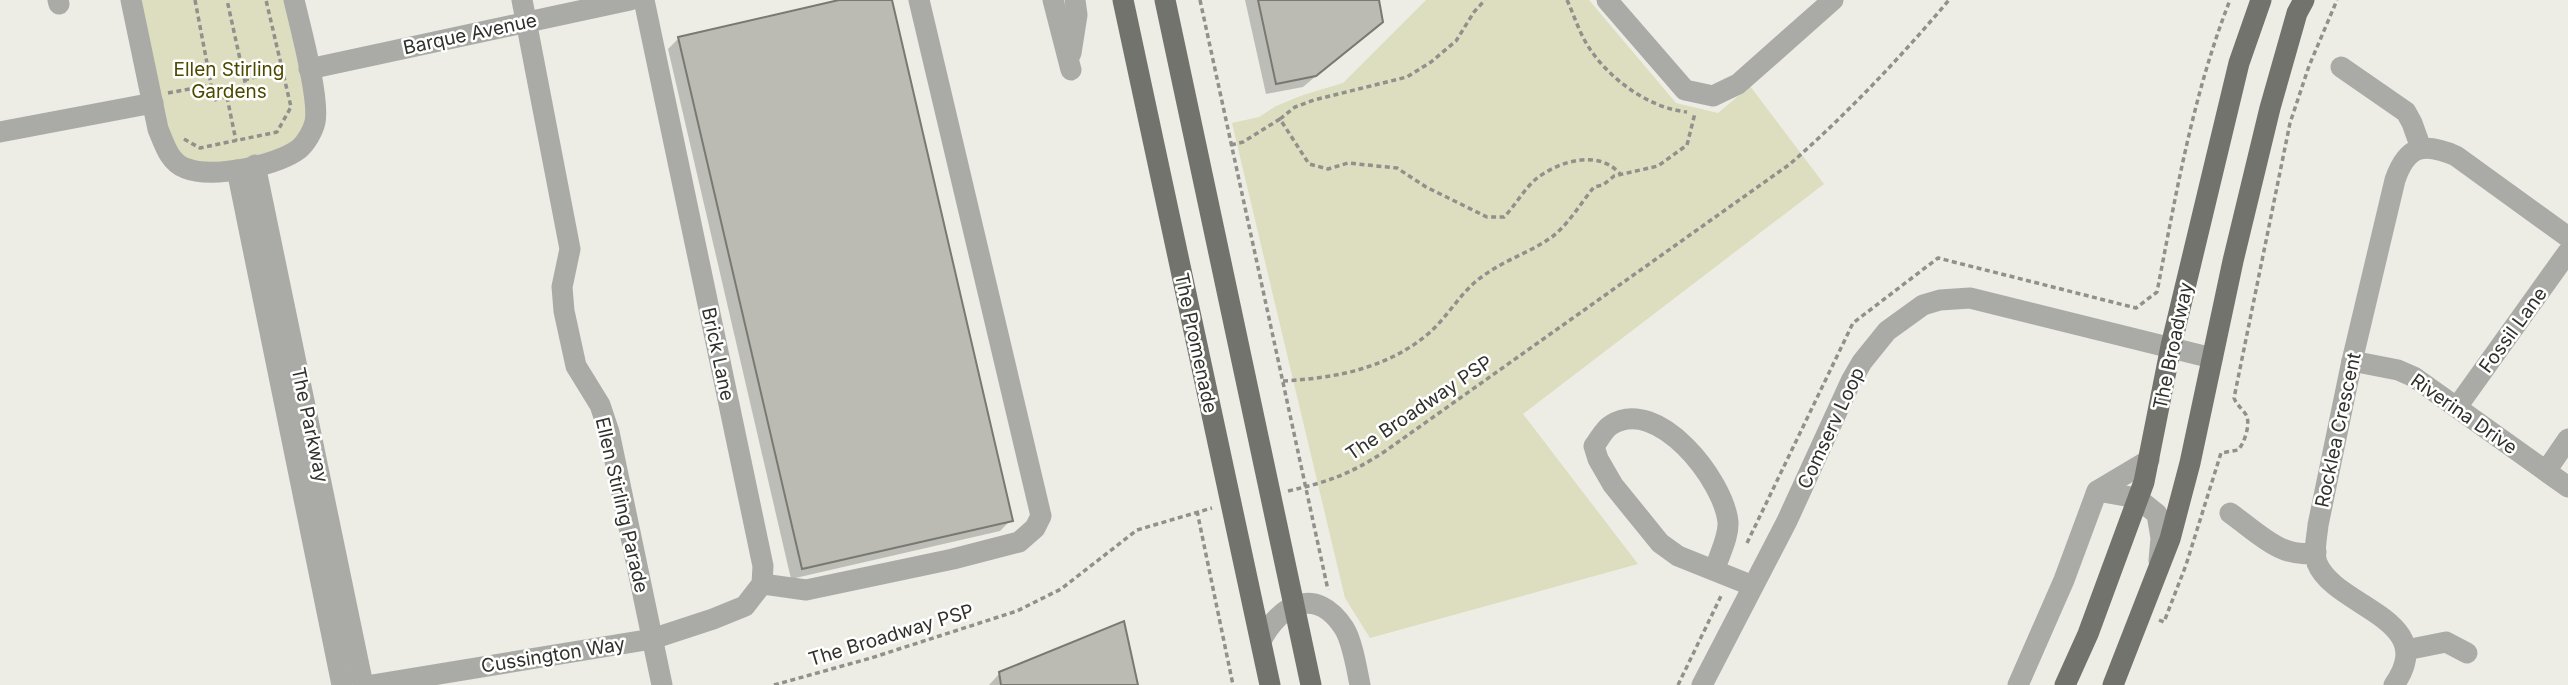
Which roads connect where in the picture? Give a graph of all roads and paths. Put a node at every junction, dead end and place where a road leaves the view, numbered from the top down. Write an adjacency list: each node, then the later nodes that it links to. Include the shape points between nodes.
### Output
1 (131, 0): 31 (street)
2 (195, 0): 29 (path)
3 (227, 0): 28 (path)
4 (266, 0): 26 (path)
5 (294, 0): 25 (street)
6 (522, 0): 23 (street, Ellen Stirling Parade)
7 (630, 0): 23 (street, Barque Avenue)
8 (644, 0): 63 (street, Brick Lane, via 763,566)
9 (919, 0): 63 (street, via 1041,516 1018,542 953,559 806,590)
10 (1053, 0): 11 (street, via 1071,70)
11 (1075, 0)
12 (1122, 0): 57 (main road, The Promenade)
13 (1165, 0): 55 (main road)
14 (1200, 0): 38 (path)
15 (1485, 0): 34 (path, via 1455,41 1407,77 1314,100)
16 (1567, 0): 32 (path, via 1587,45 1612,75 1643,97)
17 (1608, 0): 18 (street, via 1685,90 1713,96 1738,84)
18 (1833, 0)
19 (1949, 0): 52 (path, The Broadway PSP, via 1826,132 1790,164 1384,452 1331,481)
20 (2230, 0): 62 (path, via 2180,170 2157,292 2136,308 1938,258 1853,323)
21 (2261, 0): 44 (main road, The Broadway, via 2239,63)
22 (2304, 0): 45 (main road, via 2270,108)
23 (526, 22): 25 (street, Barque Avenue); 67 (street, Ellen Stirling Parade, via 570,249 562,287 564,311 576,366 600,405 609,432)
24 (2341, 67): 39 (street, via 2406,112)
25 (309, 69): 40 (street, via 316,120 310,135 299,149)
26 (282, 70): 28 (path); 37 (path, via 291,107 277,132)
27 (166, 80): 29 (path, via 168,93)
28 (244, 80): 30 (path, via 247,91)
29 (211, 85): 30 (path, via 214,100)
30 (227, 97): 37 (path)
31 (153, 103): 35 (street); 40 (street, via 166,148 183,168)
32 (1695, 113): 33 (path); 41 (path, via 1687,145 1658,166)
33 (1706, 115)
34 (1280, 119): 38 (path); 41 (path, via 1309,164 1328,169 1348,163 1397,168 1487,217 1504,217 1536,179 1574,160 1597,159 1613,165)
35 (0, 132)
36 (177, 134): 37 (path, via 200,148)
37 (236, 141)
38 (1231, 145): 47 (path)
39 (2421, 148): 42 (street, via 2456,156); 46 (street, Rocklea Crescent, via 2406,156 2395,180)
40 (246, 168): 71 (street, The Parkway); 72 (street, The Parkway)
41 (1621, 175): 47 (path, via 1594,187 1549,239 1480,277 1429,334 1398,355 1370,368)
42 (2568, 237)
43 (2568, 252): 48 (street, Fossil Lane)
44 (2171, 346): 45 (street, Comserv Loop); 50 (main road, The Broadway); 64 (street, Comserv Loop, via 1970,298 1923,305 1887,331 1862,362)
45 (2212, 358): 61 (main road, via 2190,463)
46 (2352, 360): 48 (street, Riverina Drive, via 2399,370); 60 (street, Rocklea Crescent)
47 (1283, 381): 52 (path)
48 (2457, 407): 51 (street, Riverina Drive)
49 (2568, 439): 51 (street)
50 (2149, 460): 54 (street); 56 (main road, The Broadway)
51 (2546, 471): 53 (street, Riverina Drive)
52 (1306, 487): 55 (path, The Broadway PSP); 66 (path)
53 (2568, 487)
54 (2097, 491): 56 (street); 82 (street)
55 (1270, 495): 65 (main road)
56 (2137, 498): 61 (street, via 2157,514); 83 (main road, The Broadway, via 2088,634)
57 (1231, 503): 58 (path, The Broadway PSP); 68 (main road, The Promenade)
58 (1197, 511): 75 (path, The Broadway PSP, via 1138,530 1061,589 1017,611); 76 (path)
59 (2230, 513): 60 (street, via 2286,553 2302,556)
60 (2316, 552): 69 (street, via 2324,575 2383,618 2404,640)
61 (2159, 570): 84 (main road)
62 (1723, 573): 62 (street, via 1678,556 1660,543 1613,485 1594,446 1610,425 1630,418 1656,424 1685,446 1710,475 1724,501 1728,526); 64 (street); 80 (path)
63 (762, 584): 67 (street, via 752,600 738,610)
64 (1753, 586): 81 (street, Comserv Loop)
65 (1294, 605): 66 (street, via 1308,602); 68 (street, via 1269,625); 78 (main road)
66 (1334, 618): 79 (street, via 1344,629)
67 (652, 639): 73 (street, Cussington Way); 74 (street, Ellen Stirling Parade)
68 (1261, 640): 77 (main road, The Promenade)
69 (2406, 650): 70 (street, via 2446,642); 85 (street)
70 (2467, 653)
71 (342, 685)
72 (363, 685)
73 (372, 685)
74 (662, 685)
75 (774, 685)
76 (1233, 685)
77 (1270, 685)
78 (1311, 685)
79 (1360, 685)
80 (1678, 685)
81 (1702, 685)
82 (2018, 685)
83 (2064, 685)
84 (2113, 685)
85 (2395, 685)

